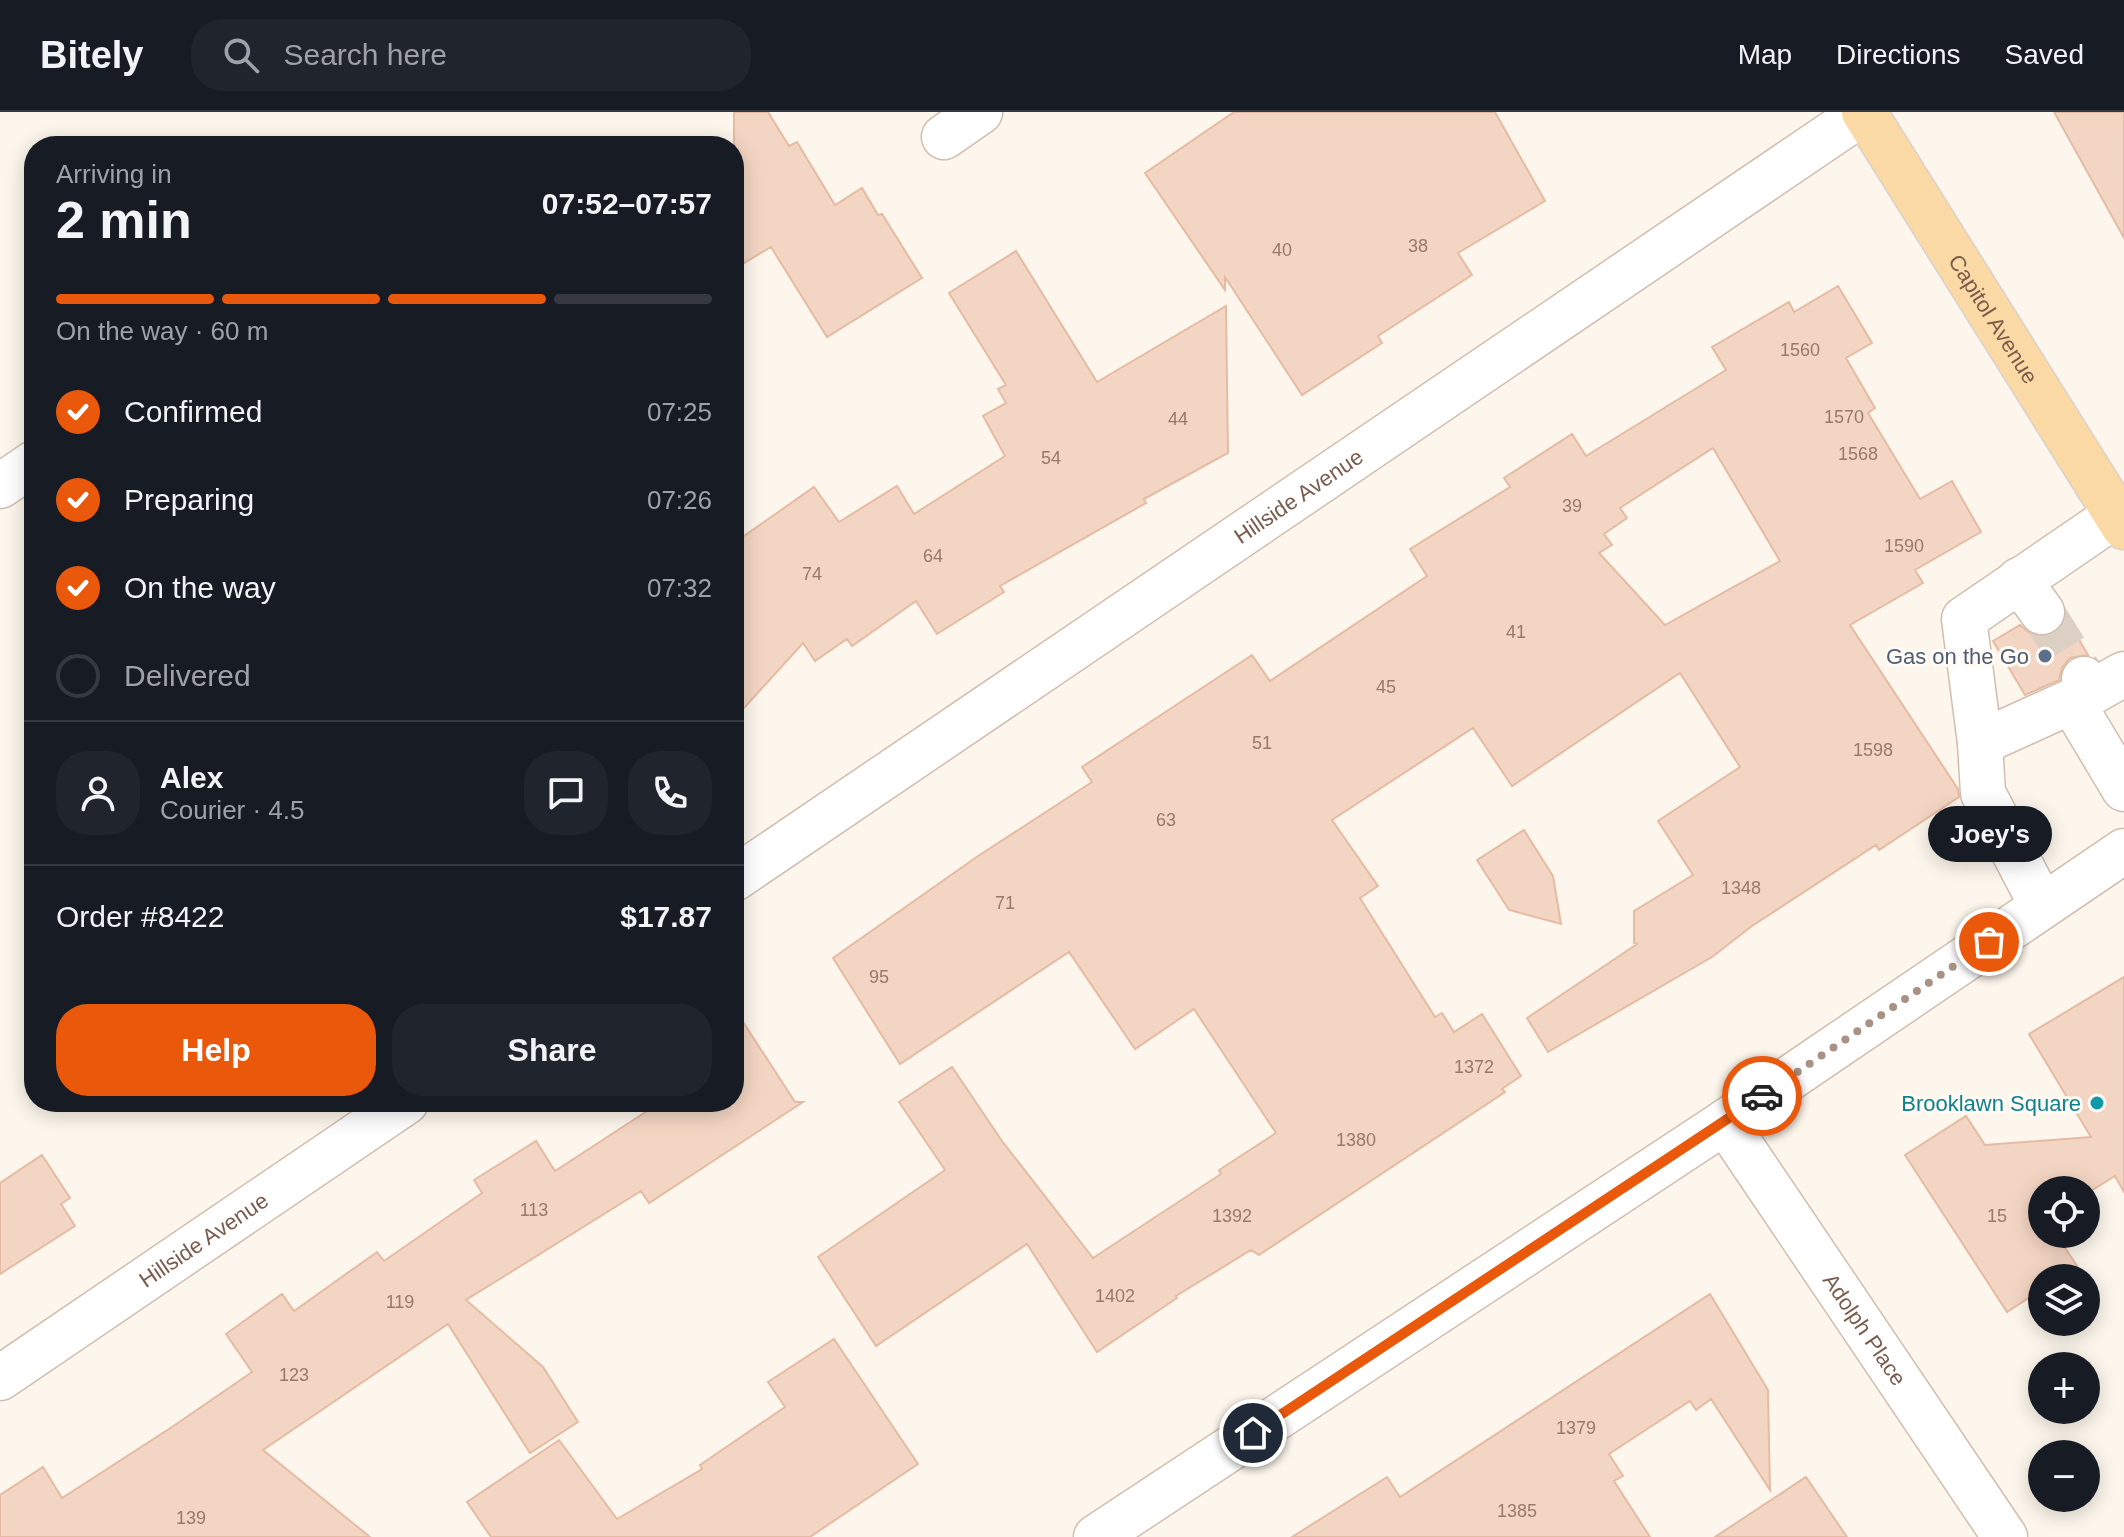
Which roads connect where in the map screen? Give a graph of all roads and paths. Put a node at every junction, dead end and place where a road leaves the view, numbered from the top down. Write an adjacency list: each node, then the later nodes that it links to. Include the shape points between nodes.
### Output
1 (980, 112): 3 (street)
2 (1864, 112): 6 (main road, Capitol Avenue); 11 (street, Hillside Avenue)
3 (944, 137)
4 (24, 470): 5 (street)
5 (0, 486)
6 (2120, 521): 8 (street, via 2031,596 1964,619)
7 (2093, 687): 8 (street); 9 (street)
8 (1980, 743): 12 (street, via 1983,793)
9 (2124, 789)
10 (2124, 851): 12 (street)
11 (744, 872)
12 (2042, 906): 14 (street)
13 (391, 1112): 15 (street, Hillside Avenue)
14 (1725, 1122): 16 (street); 17 (street, Adolph Place)
15 (0, 1378)
16 (1096, 1537)
17 (2005, 1537)

